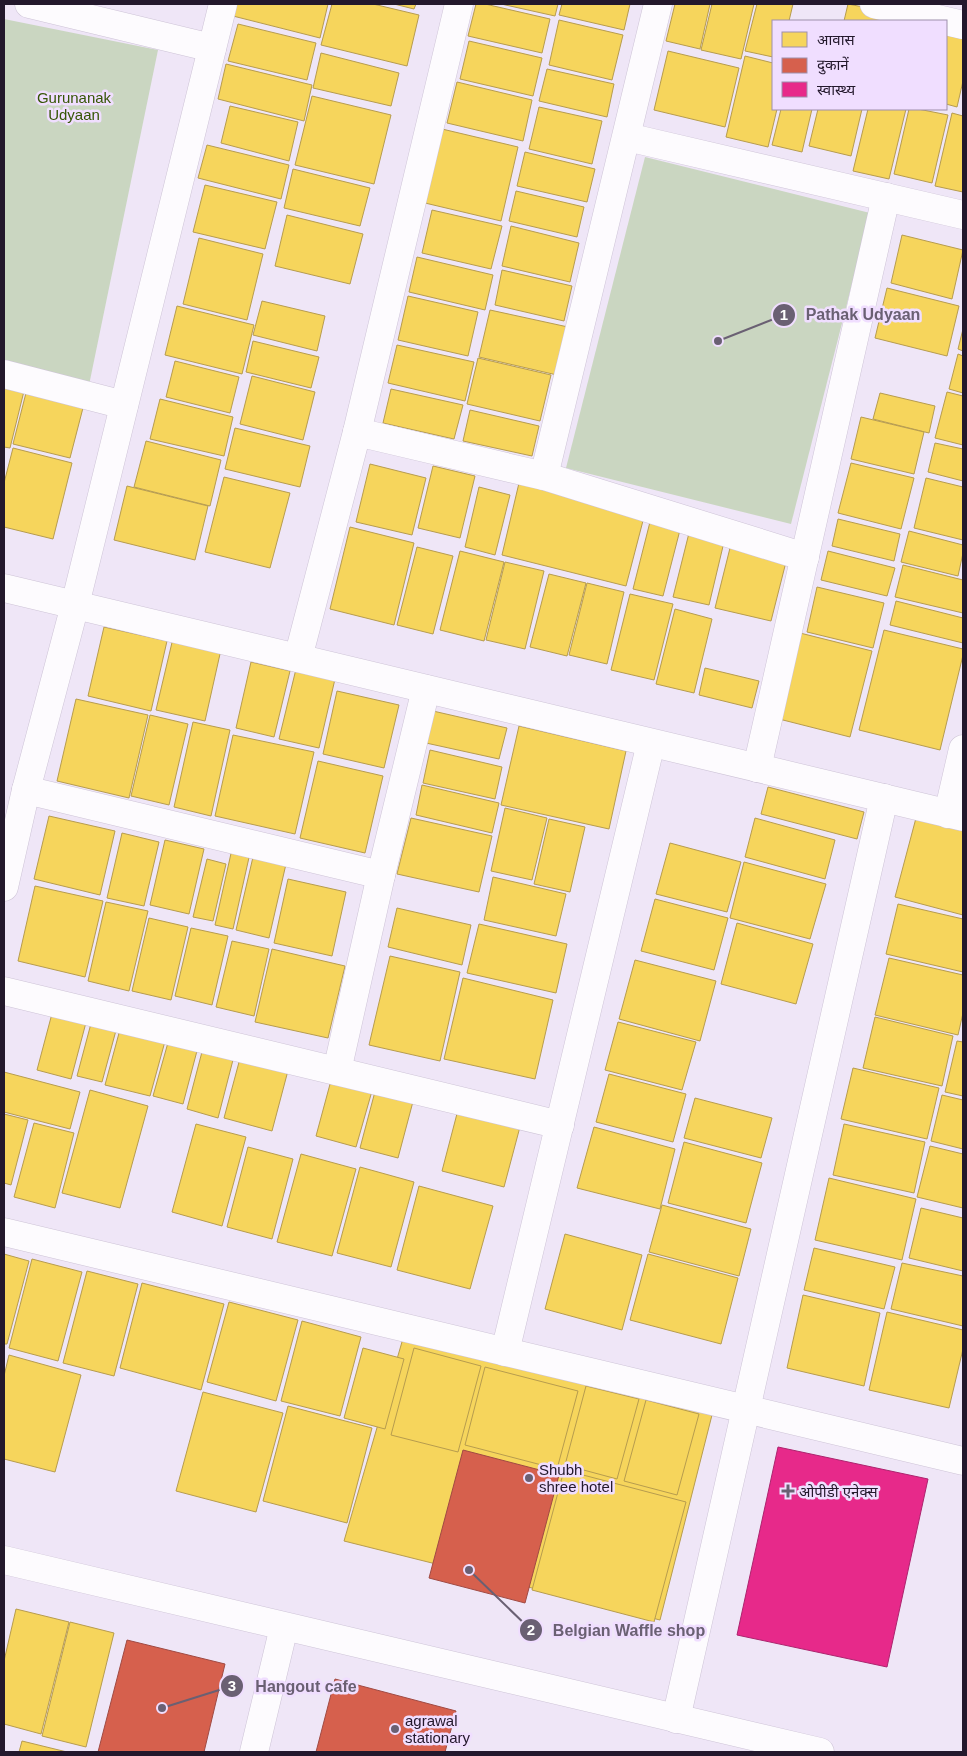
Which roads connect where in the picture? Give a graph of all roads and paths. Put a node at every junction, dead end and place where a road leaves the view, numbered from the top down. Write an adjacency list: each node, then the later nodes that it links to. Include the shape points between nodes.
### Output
1 (29, 4): 9 (street)
2 (223, 4): 9 (street)
3 (458, 4): 15 (street)
4 (658, 4): 10 (street)
5 (874, 4): 6 (street)
6 (942, 20)
7 (947, 21): 8 (street)
8 (963, 25)
9 (212, 48): 14 (street)
10 (627, 137): 11 (street); 16 (street)
11 (886, 197): 12 (street); 17 (street)
12 (963, 214)
13 (4, 374): 14 (street)
14 (124, 405): 19 (street)
15 (357, 432): 16 (street); 20 (street)
16 (544, 476): 17 (street)
17 (805, 557): 24 (street)
18 (4, 588): 19 (street)
19 (75, 605): 20 (street); 25 (street)
20 (298, 658): 21 (street)
21 (426, 689): 22 (street); 28 (street)
22 (651, 743): 24 (street); 32 (street)
23 (963, 749): 27 (street)
24 (757, 768): 26 (street)
25 (26, 790): 28 (street); 29 (street)
26 (884, 798): 27 (street); 35 (street)
27 (956, 815)
28 (381, 875): 31 (street)
29 (4, 887)
30 (4, 991): 31 (street)
31 (337, 1071): 32 (street)
32 (560, 1125): 34 (street)
33 (4, 1232): 34 (street)
34 (505, 1352): 35 (street)
35 (746, 1410): 36 (street); 39 (street)
36 (963, 1462)
37 (4, 1560): 38 (street)
38 (284, 1626): 39 (street); 40 (street)
39 (676, 1718): 41 (street)
40 (254, 1752)
41 (820, 1752)

